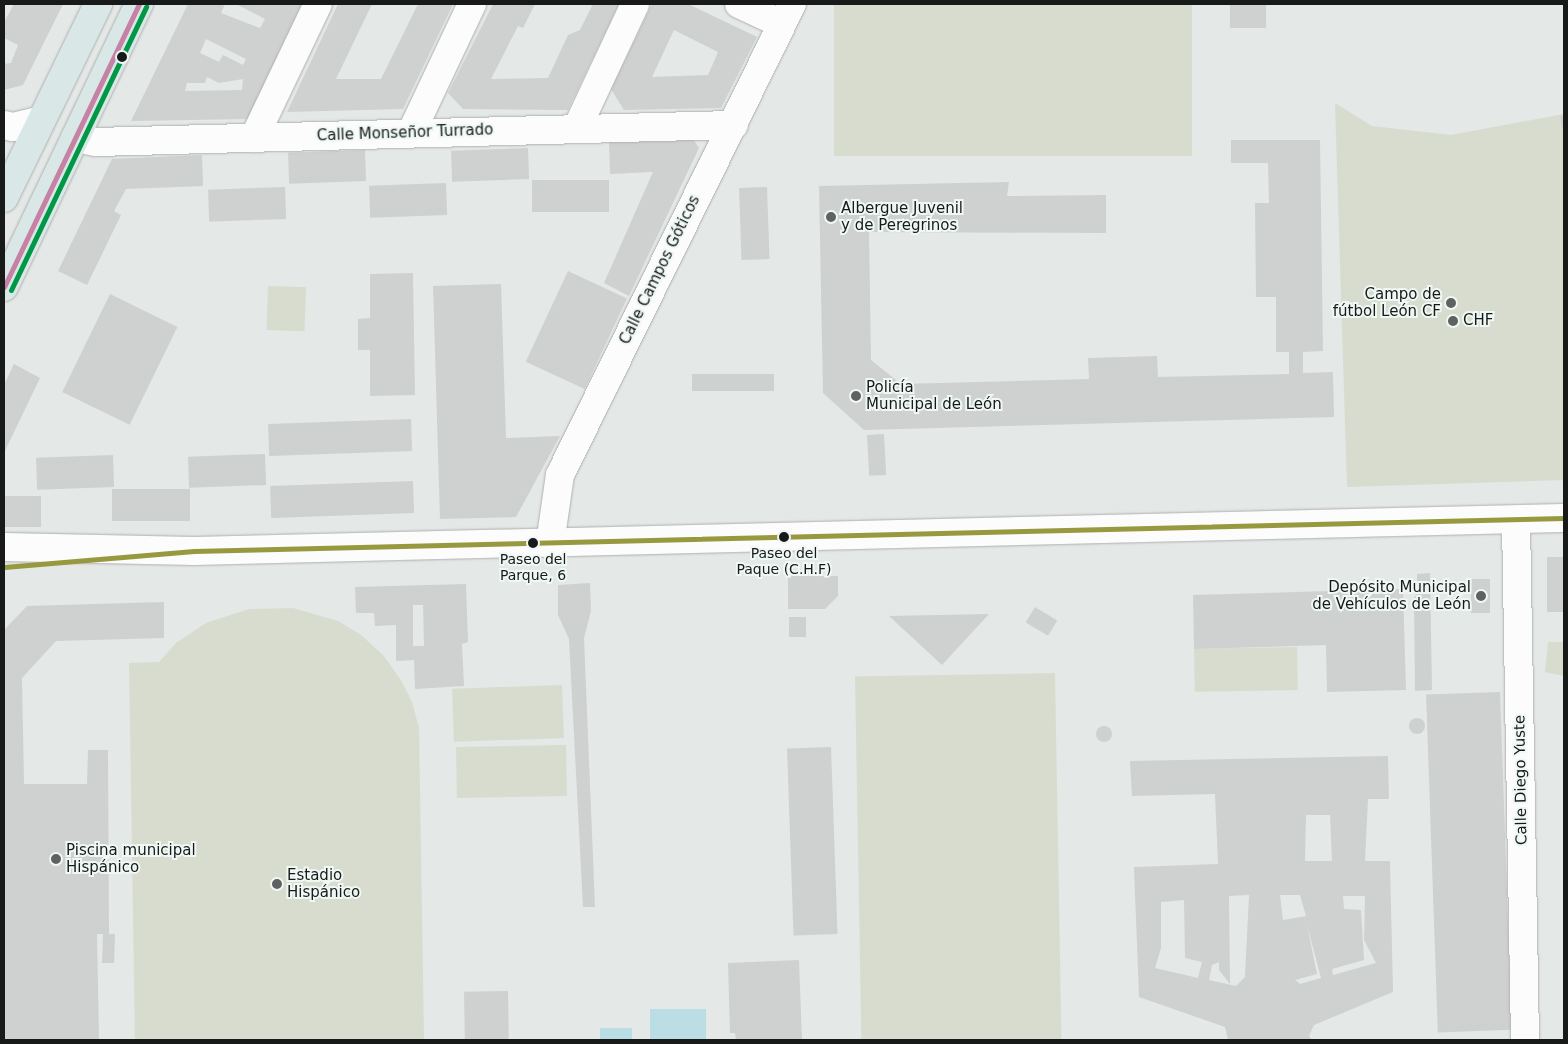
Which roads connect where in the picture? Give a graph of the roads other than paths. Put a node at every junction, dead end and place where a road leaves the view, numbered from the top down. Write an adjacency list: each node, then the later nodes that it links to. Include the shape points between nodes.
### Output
1 (98, 4): 8 (highway)
2 (139, 4): 13 (highway)
3 (318, 4): 14 (street)
4 (472, 4): 12 (street)
5 (635, 4): 11 (street)
6 (739, 4): 7 (street)
7 (787, 14): 9 (street, Calle Campos Góticos)
8 (41, 120): 10 (street, via 13,127); 15 (highway)
9 (734, 124): 11 (street, Calle Monseñor Turrado); 19 (street, Calle Campos Góticos, via 560,475)
10 (4, 125)
11 (577, 128): 12 (street, Calle Monseñor Turrado)
12 (411, 133): 14 (street, Calle Monseñor Turrado)
13 (76, 138): 14 (street, Calle Monseñor Turrado, via 96,142); 16 (highway)
14 (254, 138)
15 (4, 198)
16 (4, 287)
17 (1564, 518): 18 (street)
18 (1516, 520): 19 (street); 25 (street, Calle Diego Yuste)
19 (550, 544): 22 (street)
20 (4, 547): 21 (street)
21 (116, 549): 22 (street); 23 (street, via 98,553)
22 (194, 551): 24 (street)
23 (4, 554)
24 (4, 567)
25 (1525, 1040)

